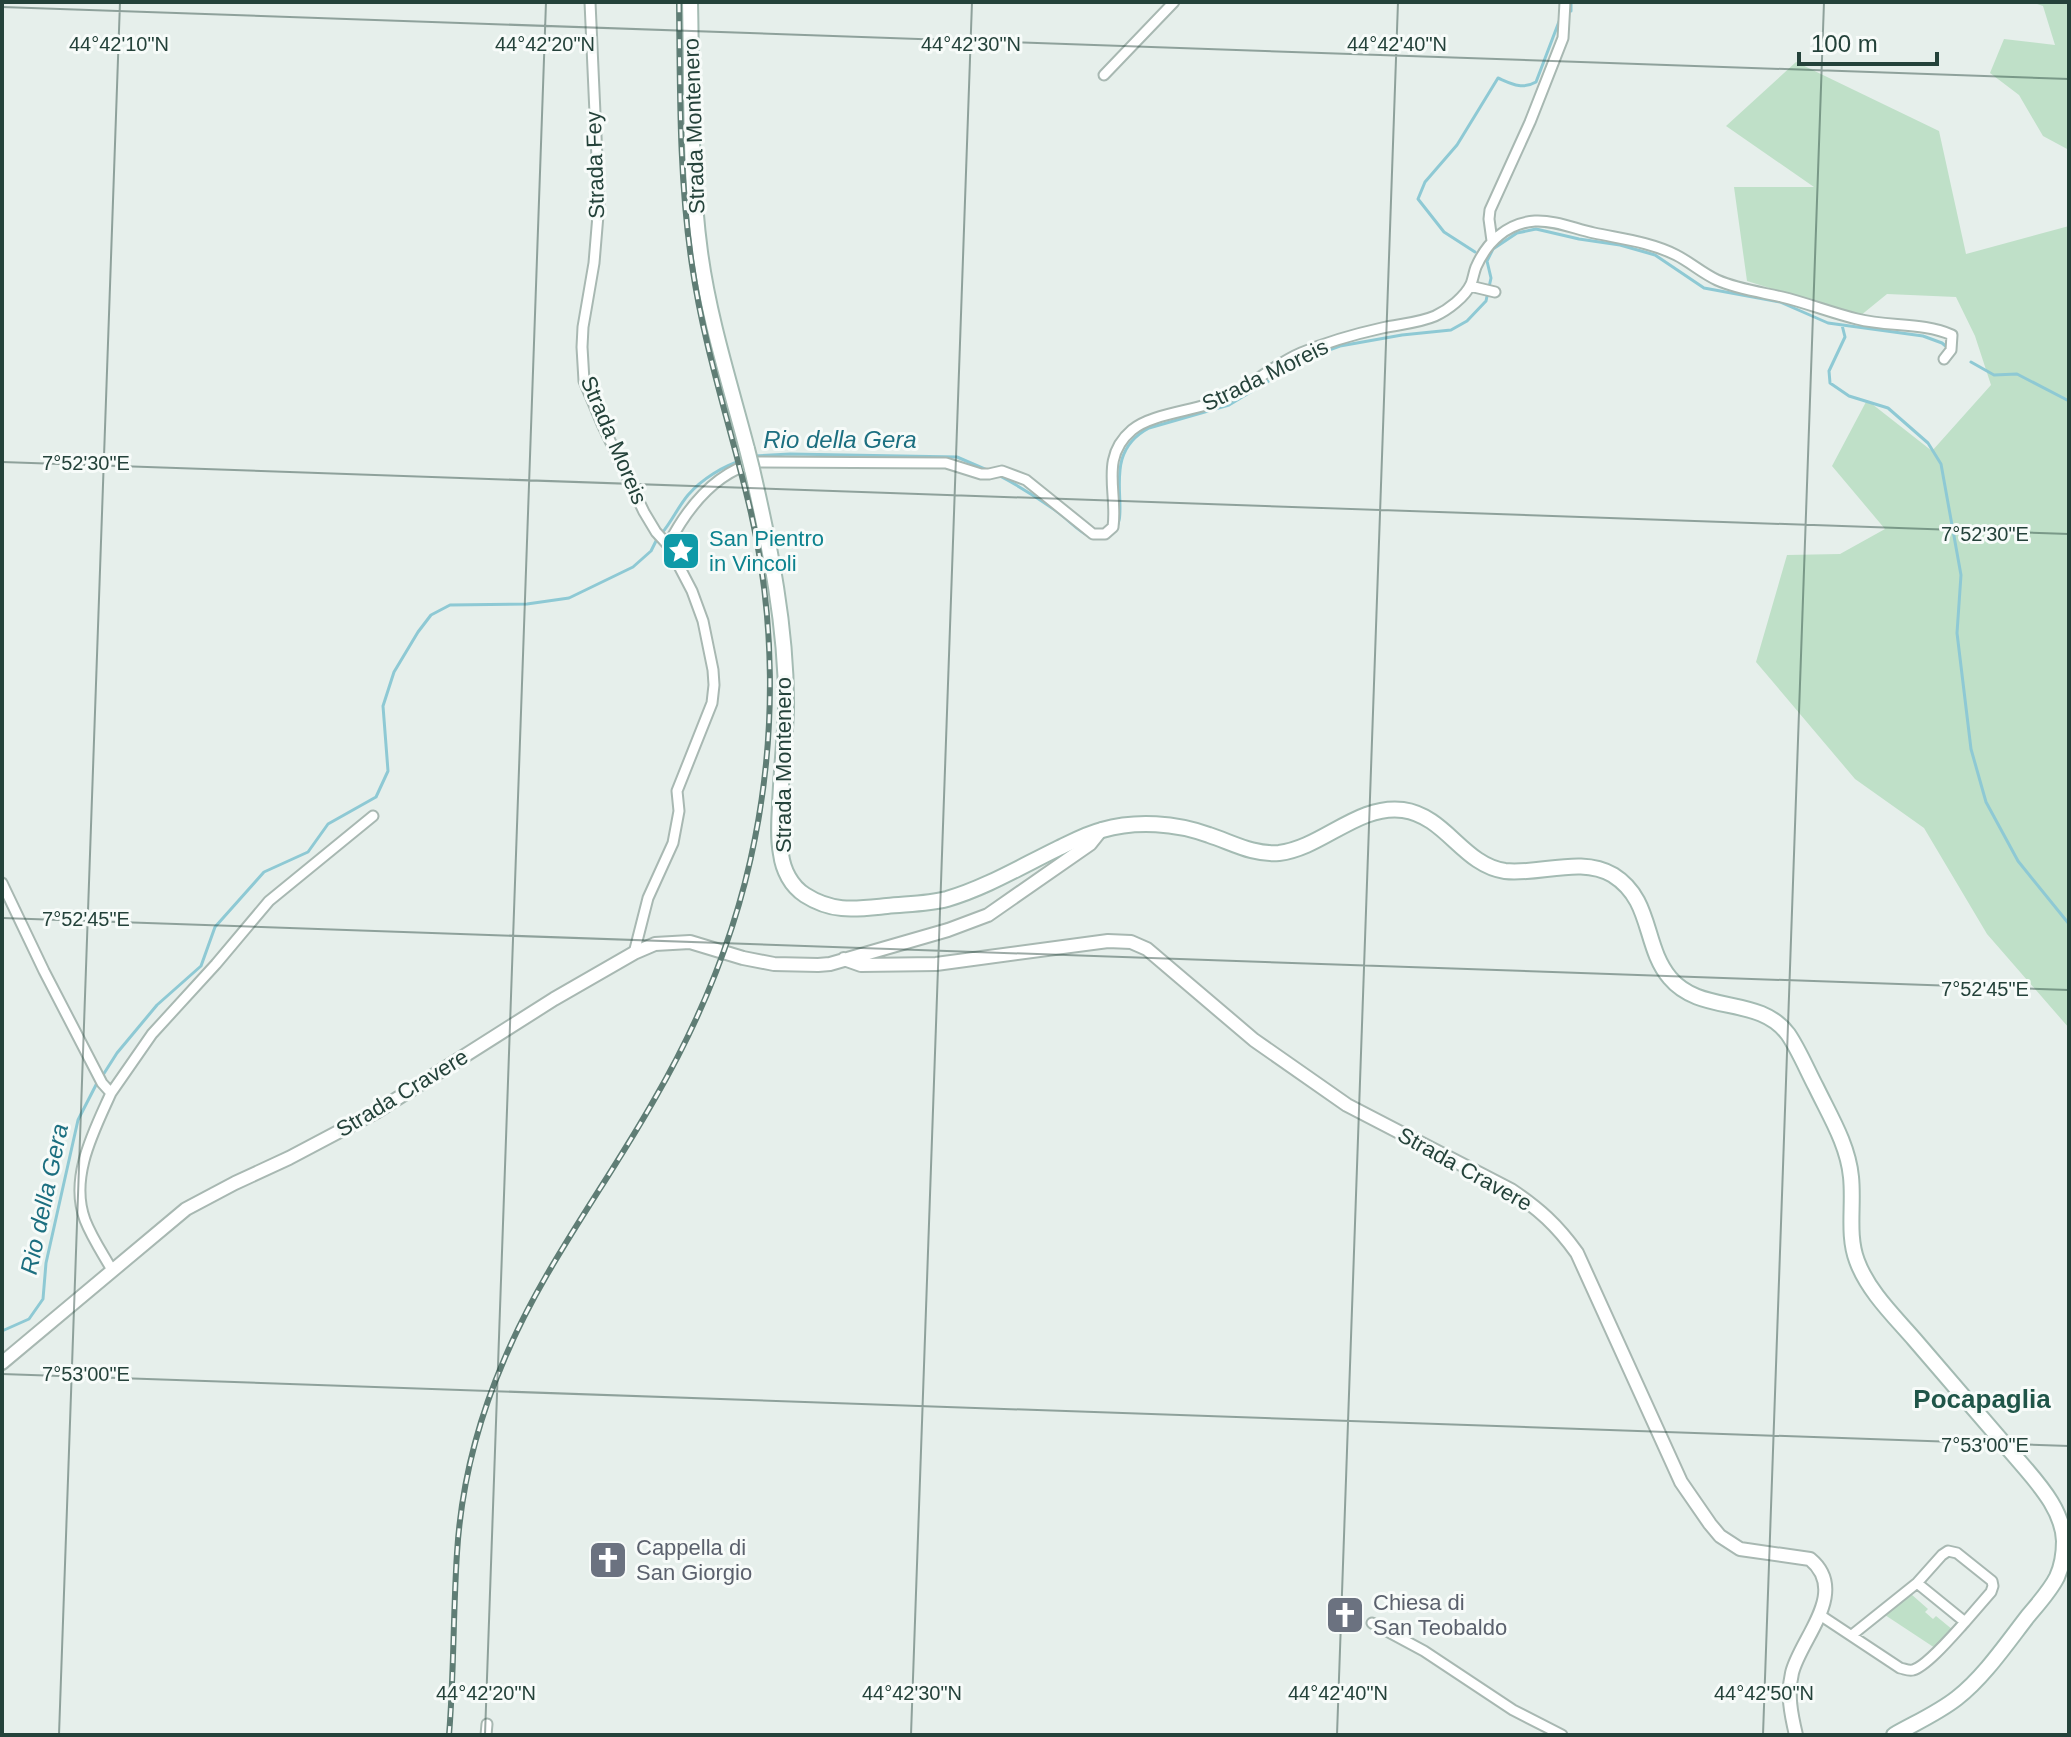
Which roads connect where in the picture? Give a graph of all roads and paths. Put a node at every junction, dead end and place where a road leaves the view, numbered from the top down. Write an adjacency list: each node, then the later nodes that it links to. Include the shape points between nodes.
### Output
1 (590, 2): 9 (street, Strada Fey, via 599,203)
2 (690, 2): 13 (main road, Strada Montenero, bridge, via 700,252 778,603 786,706 779,838 784,869 795,887 829,906 851,910 942,901)
3 (1174, 2): 5 (street)
4 (1565, 2): 6 (street, via 1563,38 1490,210)
5 (1104, 75)
6 (1492, 241): 7 (street); 10 (street, via 1503,231 1534,221 1630,239 1676,254 1718,281 1872,323 1939,329 1952,335)
7 (1470, 286): 8 (street); 11 (street, Strada Moreis, via 1436,316 1299,354 1225,399 1133,429 1113,461 1115,513 1113,527 1105,534 1085,529 1026,480 1009,473 946,463 756,462 711,486)
8 (1495, 292)
9 (583, 327): 11 (street, Strada Moreis, via 584,381 644,512)
10 (1944, 359)
11 (662, 538): 15 (street, Strada Moreis, via 703,621 714,685 677,791 673,843 648,898)
12 (373, 816): 17 (street, via 269,901 152,1034)
13 (1102, 829): 16 (street, Strada Cravere, via 1090,844 988,915); 27 (main road, Strada Montenero, via 1161,824 1204,833 1249,851 1278,853 1376,812 1412,811 1494,868 1529,872 1585,867 1611,874 1641,906 1656,955 1677,986 1707,1001 1767,1016 1786,1032 1844,1144 1852,1182 1853,1249 1865,1278 2043,1489 2062,1525 2058,1574 2015,1633 1957,1699)
14 (2, 883): 17 (street)
15 (634, 953): 16 (street, Strada Cravere, via 655,944 690,942 774,964 818,965); 18 (street, Strada Cravere, via 376,1112 186,1209)
16 (844, 959): 21 (street, Strada Cravere, via 861,965 936,964 1131,942 1147,949 1254,1040 1347,1105 1534,1205 1577,1253 1681,1482 1710,1524 1740,1549 1810,1559 1819,1566 1824,1578)
17 (111, 1093): 18 (street, via 87,1145 81,1203)
18 (112, 1270): 19 (street, Strada Cravere)
19 (2, 1363)
20 (1917, 1583): 22 (street); 22 (street, via 1948,1551 1992,1581 1991,1592); 24 (street)
21 (1820, 1615): 24 (street); 26 (street, Strada Cravere, via 1793,1668 1789,1697)
22 (1965, 1622): 24 (street, via 1932,1656 1908,1670)
23 (1372, 1623): 25 (street)
24 (1852, 1635)
25 (1562, 1735)
26 (1796, 1735)
27 (1894, 1735)

